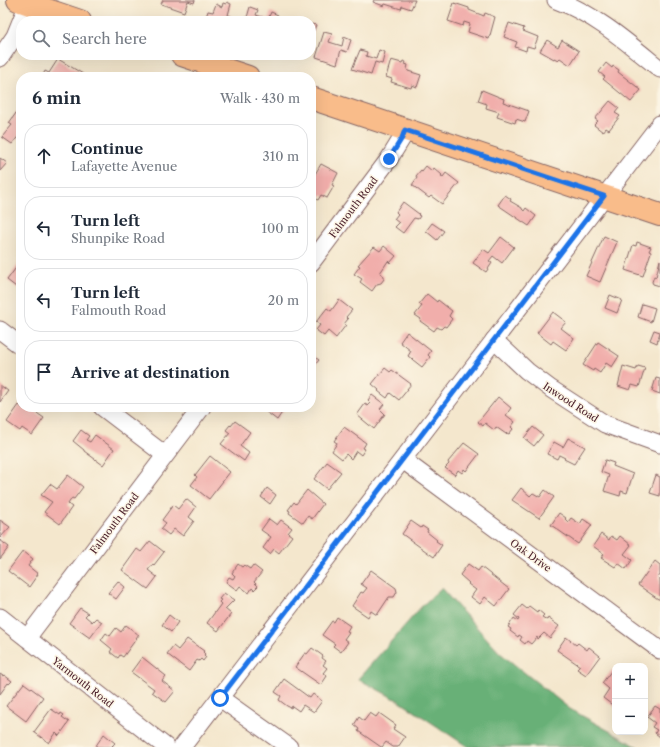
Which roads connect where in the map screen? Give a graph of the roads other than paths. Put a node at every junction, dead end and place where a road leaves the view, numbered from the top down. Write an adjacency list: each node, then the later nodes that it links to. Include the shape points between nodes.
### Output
1 (556, 0): 8 (street, via 584,12)
2 (23, 2): 3 (street); 4 (main road)
3 (20, 16)
4 (65, 16)
5 (16, 32): 6 (street)
6 (0, 58)
7 (197, 60): 9 (main road)
8 (660, 69)
9 (233, 72)
10 (316, 100): 12 (main road)
11 (660, 124): 13 (street)
12 (405, 130): 13 (main road); 15 (street, Falmouth Road, via 389,159)
13 (604, 196): 14 (main road); 17 (street)
14 (660, 215)
15 (316, 256)
16 (0, 330): 18 (street)
17 (494, 340): 21 (street, Inwood Road, via 527,371 605,424); 23 (street)
18 (16, 342)
19 (109, 412): 22 (street)
20 (198, 412): 22 (street, Falmouth Road)
21 (660, 444)
22 (165, 455): 25 (street, Falmouth Road)
23 (403, 460): 26 (street, Oak Drive); 27 (street)
24 (0, 617): 25 (street, Yarmouth Road)
25 (27, 638): 28 (street, Yarmouth Road)
26 (660, 650)
27 (220, 698): 29 (street); 30 (street)
28 (166, 747)
29 (182, 747)
30 (289, 747)

